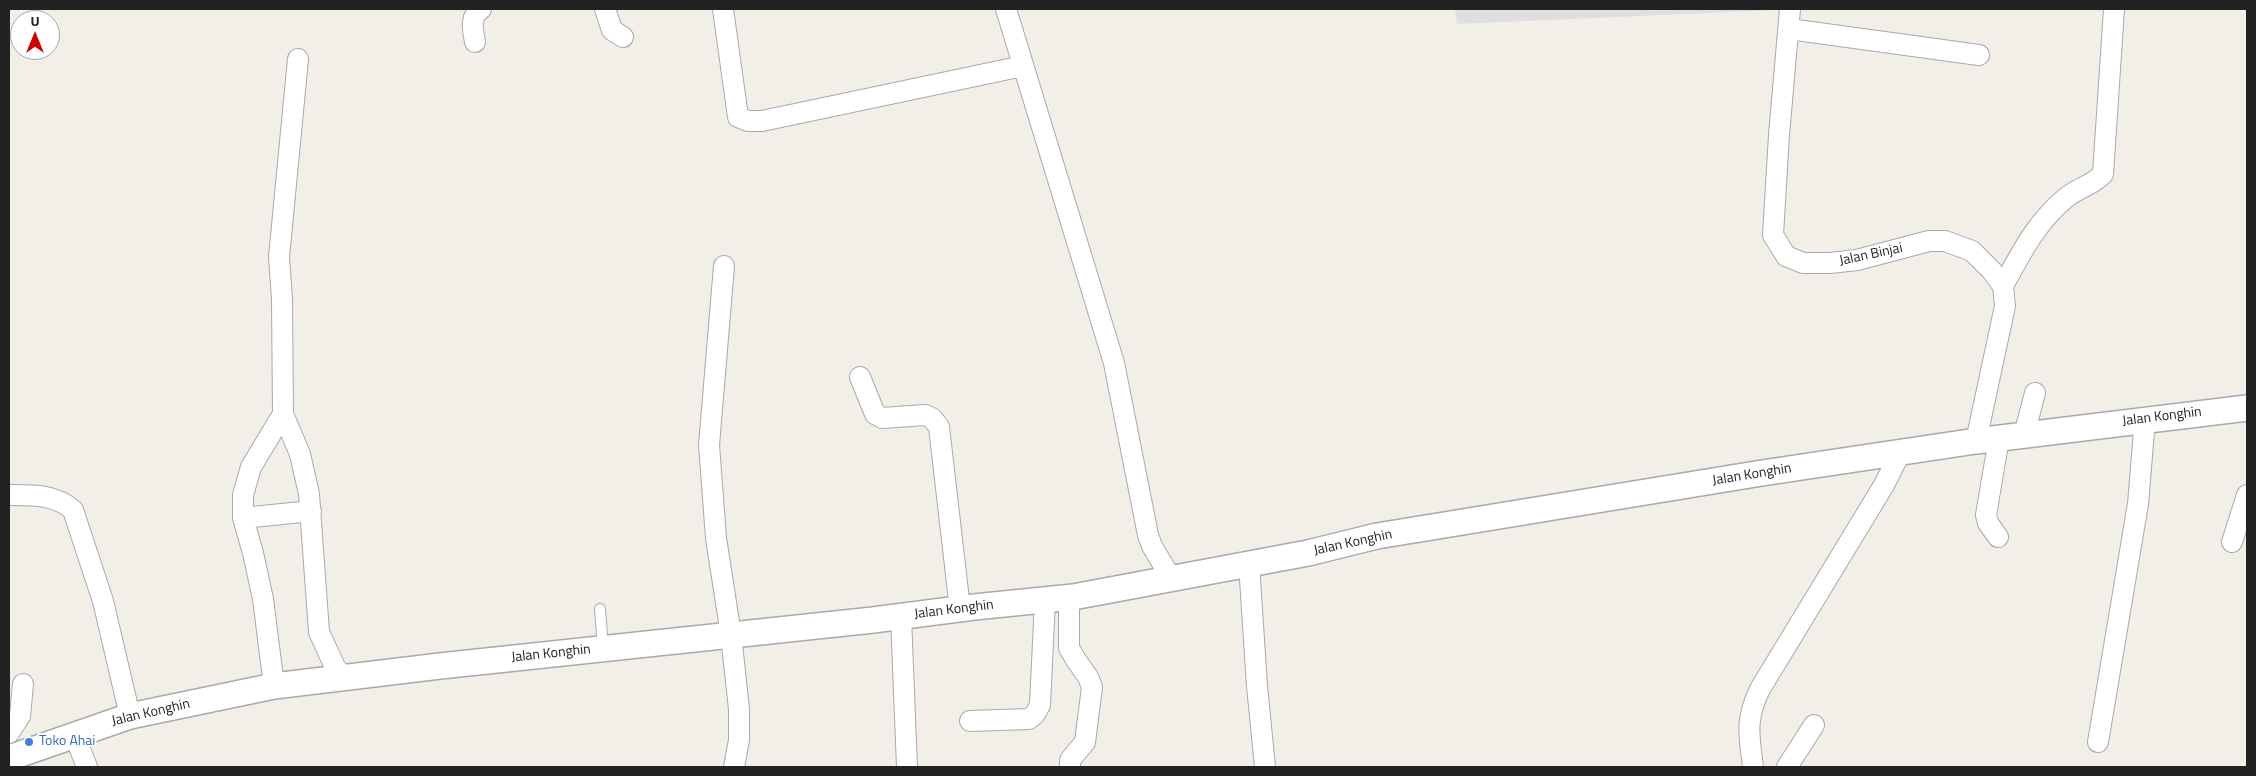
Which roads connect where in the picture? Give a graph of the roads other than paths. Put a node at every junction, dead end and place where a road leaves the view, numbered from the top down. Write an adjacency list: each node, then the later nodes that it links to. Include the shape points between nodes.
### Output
1 (481, 9): 9 (street, via 472,23)
2 (605, 9): 8 (street, via 612,30)
3 (723, 9): 12 (street, via 738,117 748,121 762,121)
4 (1006, 9): 12 (street)
5 (1790, 9): 7 (street, Jalan Binjai)
6 (2114, 9): 14 (street, via 2103,174 2065,198 2042,221)
7 (1789, 29): 10 (street); 14 (street, Jalan Binjai, via 1773,235 1786,256 1803,263 1830,263 1857,260 1929,241 1945,241 1972,251)
8 (624, 36)
9 (476, 42)
10 (1979, 55)
11 (298, 59): 18 (street, via 279,257)
12 (1023, 66): 30 (street, via 1114,363 1148,535)
13 (724, 266): 35 (street, via 708,445 716,538)
14 (2003, 286): 21 (street, via 2005,306)
15 (860, 377): 33 (street, via 875,414 882,418 926,415 939,427)
16 (2035, 393): 20 (street)
17 (2247, 408): 19 (street, Jalan Konghin)
18 (284, 414): 25 (street, via 300,454); 26 (street, via 251,467 243,495)
19 (2145, 419): 20 (street, Jalan Konghin); 45 (street, via 2138,504)
20 (2024, 435): 21 (street, Jalan Konghin)
21 (1987, 439): 22 (street, Jalan Konghin); 27 (street, via 1986,515)
22 (1900, 453): 29 (street, Jalan Konghin, via 1377,536); 52 (street, via 1751,708 1748,728)
23 (9, 495): 40 (street, via 47,497 64,502 73,510 103,601)
24 (2247, 495): 28 (street)
25 (311, 511): 26 (street); 37 (street, via 319,632)
26 (243, 518): 39 (street, via 263,600)
27 (1998, 537)
28 (2232, 542)
29 (1249, 564): 30 (street, Jalan Konghin); 51 (street)
30 (1172, 580): 31 (street, Jalan Konghin)
31 (1056, 599): 33 (street, Jalan Konghin); 41 (street, via 1040,705 1035,714 1029,719); 50 (street, via 1070,648 1092,687 1085,742 1070,760)
32 (600, 608): 36 (lane)
33 (960, 608): 34 (street, Jalan Konghin)
34 (900, 617): 35 (street, Jalan Konghin); 49 (street)
35 (731, 635): 36 (street, Jalan Konghin); 48 (street, via 739,709 739,740)
36 (603, 648): 37 (street, Jalan Konghin)
37 (343, 677): 39 (street, Jalan Konghin)
38 (23, 684): 43 (street, via 20,716)
39 (274, 686): 40 (street, Jalan Konghin)
40 (130, 716): 44 (street, Jalan Konghin)
41 (970, 721)
42 (1814, 725): 53 (street)
43 (9, 733)
44 (74, 734): 46 (street, Jalan Konghin); 47 (street)
45 (2098, 742)
46 (9, 758)
47 (88, 767)
48 (734, 767)
49 (907, 767)
50 (1070, 767)
51 (1266, 767)
52 (1753, 767)
53 (1787, 767)

